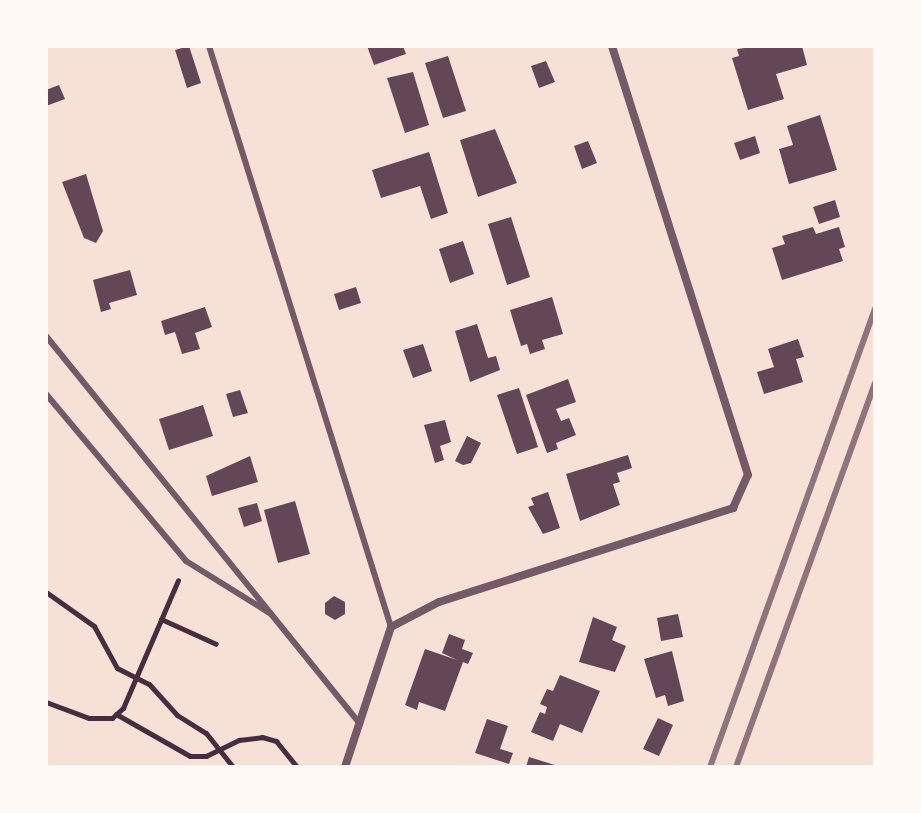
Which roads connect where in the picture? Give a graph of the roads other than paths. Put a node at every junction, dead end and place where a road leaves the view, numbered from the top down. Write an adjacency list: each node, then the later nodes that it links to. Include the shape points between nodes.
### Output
1 (209, 46): 6 (lane)
2 (612, 46): 6 (street, via 748,475 733,508 439,602)
3 (46, 336): 5 (lane)
4 (46, 394): 5 (lane, via 186,561)
5 (278, 618): 7 (lane)
6 (391, 627): 7 (street)
7 (360, 724): 8 (street)
8 (345, 767)

